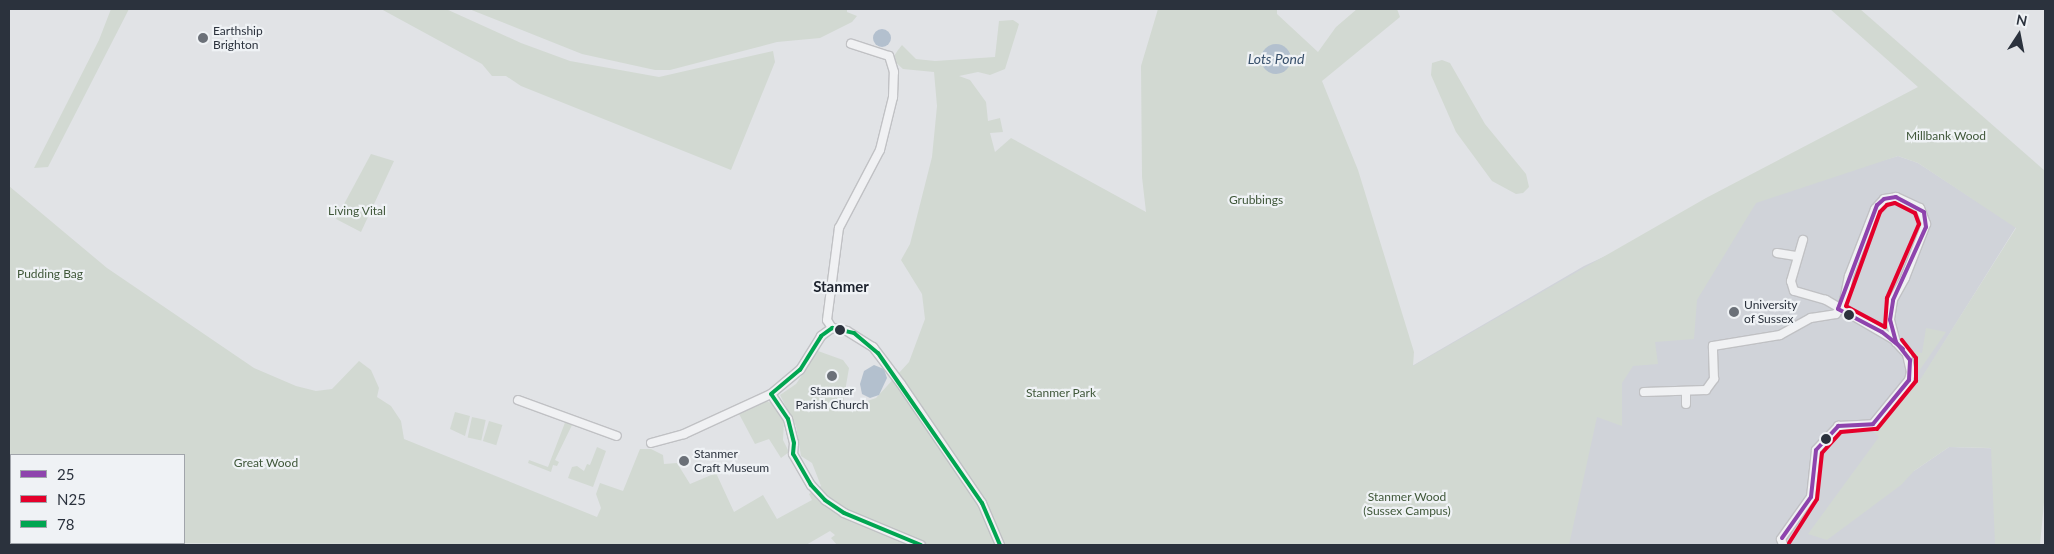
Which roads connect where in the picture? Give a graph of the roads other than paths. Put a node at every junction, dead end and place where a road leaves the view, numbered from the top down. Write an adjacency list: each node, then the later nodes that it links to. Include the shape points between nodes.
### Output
1 (852, 44): 7 (street, via 890,56 894,72 893,97 880,150 839,228 827,320)
2 (1803, 240): 4 (street)
3 (1777, 253): 4 (street)
4 (1796, 256): 5 (street, via 1791,281 1794,291 1819,297)
5 (1838, 310): 6 (street, via 1874,209 1884,199 1900,198 1920,208 1926,224 1906,278 1893,300); 8 (street); 10 (street, via 1836,314 1811,318 1780,335 1713,346 1712,385 1704,391)
6 (1890, 320): 8 (street); 9 (street)
7 (832, 328): 12 (street, via 821,336 800,370); 19 (street, via 854,333 878,353 982,503)
8 (1875, 328): 9 (street)
9 (1896, 342): 17 (street, via 1910,360 1909,380 1874,424 1838,426 1816,450 1811,497)
10 (1686, 391): 11 (street); 14 (street)
11 (1644, 392)
12 (771, 394): 16 (street, via 684,434); 18 (street, via 788,419 794,443 793,454 811,485 825,500 844,513)
13 (518, 400): 15 (street)
14 (1686, 404)
15 (617, 436)
16 (651, 443)
17 (1782, 542)
18 (921, 545)
19 (1000, 545)

